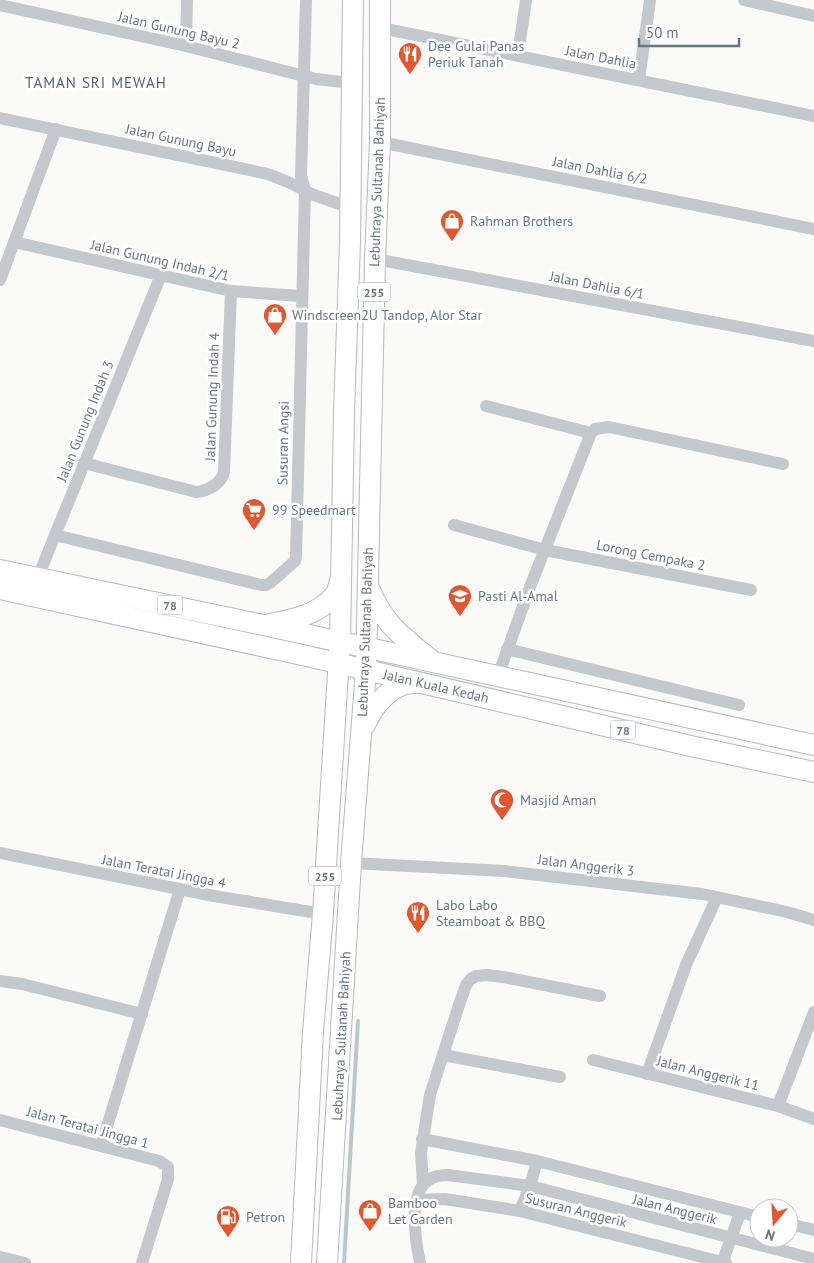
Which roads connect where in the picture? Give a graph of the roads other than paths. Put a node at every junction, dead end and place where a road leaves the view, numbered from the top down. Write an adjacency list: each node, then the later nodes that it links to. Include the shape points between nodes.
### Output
1 (187, 0): 11 (street)
2 (306, 0): 13 (street, Susuran Angsi)
3 (353, 0): 15 (main road, Lebuhraya Sultanah Bahiyah / 255)
4 (380, 0): 10 (main road, Lebuhraya Sultanah Bahiyah / 255)
5 (526, 0): 12 (street)
6 (650, 0): 14 (street)
7 (747, 0): 9 (street)
8 (0, 5): 11 (street, Jalan Gunung Bayu 2)
9 (814, 16)
10 (381, 28): 12 (street, Jalan Dahlia); 19 (main road, Lebuhraya Sultanah Bahiyah / 255)
11 (186, 46): 13 (street, Jalan Gunung Bayu 2)
12 (518, 55): 14 (street, Jalan Dahlia)
13 (304, 76): 15 (street, Jalan Gunung Bayu 2); 20 (street, Susuran Angsi, via 301,176)
14 (639, 80): 16 (street, Jalan Dahlia)
15 (351, 83): 21 (main road, Lebuhraya Sultanah Bahiyah / 255)
16 (814, 116)
17 (0, 118): 18 (street, Jalan Gunung Bayu)
18 (56, 129): 20 (street, Jalan Gunung Bayu, via 268,174); 23 (street)
19 (380, 142): 22 (street, Jalan Dahlia 6/2); 24 (main road, Lebuhraya Sultanah Bahiyah / 255)
20 (304, 190): 21 (street, Jalan Gunung Bayu); 28 (street, Susuran Angsi)
21 (351, 208): 38 (main road, Lebuhraya Sultanah Bahiyah / 255)
22 (814, 229)
23 (14, 242): 25 (street, Jalan Gunung Indah 2/1); 26 (street)
24 (374, 259): 29 (street, Jalan Dahlia 6/1); 40 (main road, Lebuhraya Sultanah Bahiyah / 255)
25 (161, 276): 27 (street, Jalan Gunung Indah 2/1); 32 (street, Jalan Gunung Indah 3)
26 (0, 280)
27 (231, 291): 28 (street, Jalan Gunung Indah 2/1); 32 (street, Jalan Gunung Indah 4, via 224,472 220,480 207,490 196,492)
28 (301, 296): 35 (street, Susuran Angsi, via 296,556 292,565 266,586)
29 (814, 341)
30 (486, 406): 31 (street)
31 (591, 433): 33 (street, via 595,429 610,427); 36 (street)
32 (84, 463): 35 (street, Jalan Gunung Indah 3)
33 (783, 464)
34 (454, 525): 36 (street, Lorong Cempaka 2)
35 (55, 535): 37 (street, Jalan Gunung Indah 3)
36 (545, 550): 41 (street, Lorong Cempaka 2); 45 (street)
37 (38, 577): 39 (main road, Jalan Kuala Kedah / 78); 42 (main road, Jalan Kuala Kedah / 78)
38 (341, 577): 42 (main road, via 336,593 322,606 287,621); 43 (main road, Lebuhraya Sultanah Bahiyah / 255)
39 (1, 580): 46 (main road, Jalan Kuala Kedah / 78)
40 (367, 583): 44 (main road, Lebuhraya Sultanah Bahiyah / 255); 47 (main road, via 386,620)
41 (750, 590)
42 (263, 625): 43 (main road, Jalan Kuala Kedah / 78)
43 (340, 642): 44 (main road, Jalan Kuala Kedah / 78); 48 (main road, Lebuhraya Sultanah Bahiyah / 255)
44 (366, 647): 47 (main road, Jalan Kuala Kedah / 78); 49 (main road, Lebuhraya Sultanah Bahiyah / 255)
45 (507, 649): 50 (street); 52 (street)
46 (307, 656): 48 (main road, Jalan Kuala Kedah / 78); 54 (main road, via 328,686)
47 (434, 662): 50 (main road, Jalan Kuala Kedah / 78)
48 (338, 664): 49 (main road, Jalan Kuala Kedah / 78); 54 (main road, Lebuhraya Sultanah Bahiyah / 255)
49 (366, 670): 51 (main road, Jalan Kuala Kedah / 78); 55 (main road, Lebuhraya Sultanah Bahiyah / 255)
50 (498, 676): 53 (main road, Jalan Kuala Kedah / 78)
51 (433, 686): 55 (main road, via 411,683 391,691 375,705 365,724); 56 (main road, Jalan Kuala Kedah / 78)
52 (739, 705)
53 (691, 719): 56 (main road); 57 (main road, Jalan Kuala Kedah / 78)
54 (336, 720): 63 (main road, Lebuhraya Sultanah Bahiyah / 255)
55 (361, 744): 60 (main road, Lebuhraya Sultanah Bahiyah / 255)
56 (686, 745): 58 (main road, Jalan Kuala Kedah / 78)
57 (814, 745)
58 (814, 772)
59 (0, 853): 61 (street, Jalan Teratai Jingga 4)
60 (351, 863): 62 (street, Jalan Anggerik 3, via 524,873); 72 (main road, Lebuhraya Sultanah Bahiyah / 255)
61 (180, 889): 63 (street, Jalan Teratai Jingga 4); 68 (street)
62 (716, 897): 64 (street, Jalan Anggerik 3); 73 (street, via 686,965)
63 (323, 914): 80 (main road, Lebuhraya Sultanah Bahiyah / 255)
64 (814, 920)
65 (0, 981): 68 (street)
66 (600, 996): 70 (street, via 503,977 476,976 466,985)
67 (814, 1012): 69 (street)
68 (142, 1014): 79 (street)
69 (811, 1027): 75 (street)
70 (443, 1055): 74 (street); 78 (street, via 430,1095)
71 (593, 1060): 73 (street, Jalan Anggerik 11)
72 (338, 1072): 80 (main road, via 322,1154 316,1158); 82 (main road, Lebuhraya Sultanah Bahiyah / 255)
73 (647, 1074): 75 (street, Jalan Anggerik 11)
74 (560, 1077)
75 (778, 1106): 76 (street, Jalan Anggerik 11)
76 (814, 1119)
77 (0, 1120): 79 (street, Jalan Teratai Jingga 1)
78 (422, 1139): 81 (street); 83 (street)
79 (102, 1146): 95 (street, Jalan Teratai Jingga 1, via 159,1161 168,1167 168,1179)
80 (306, 1157): 96 (main road, Lebuhraya Sultanah Bahiyah / 255)
81 (537, 1161): 84 (street); 87 (street)
82 (333, 1183): 97 (main road, via 320,1183 316,1192); 98 (main road, Lebuhraya Sultanah Bahiyah / 255)
83 (423, 1185): 84 (street, Jalan Anggerik, via 429,1179 448,1175); 85 (street)
84 (530, 1186): 86 (street); 91 (street, Jalan Anggerik)
85 (418, 1200): 86 (street, Susuran Anggerik, via 445,1200); 99 (street, via 415,1225)
86 (520, 1212): 100 (street, Susuran Anggerik)
87 (740, 1213): 88 (street); 91 (street)
88 (749, 1215)
89 (799, 1226): 90 (street)
90 (814, 1230)
91 (731, 1238): 93 (street, Jalan Anggerik); 100 (street)
92 (0, 1257): 94 (street)
93 (814, 1259)
94 (25, 1263)
95 (142, 1263)
96 (301, 1263)
97 (311, 1263)
98 (327, 1263)
99 (420, 1263)
100 (724, 1263)

